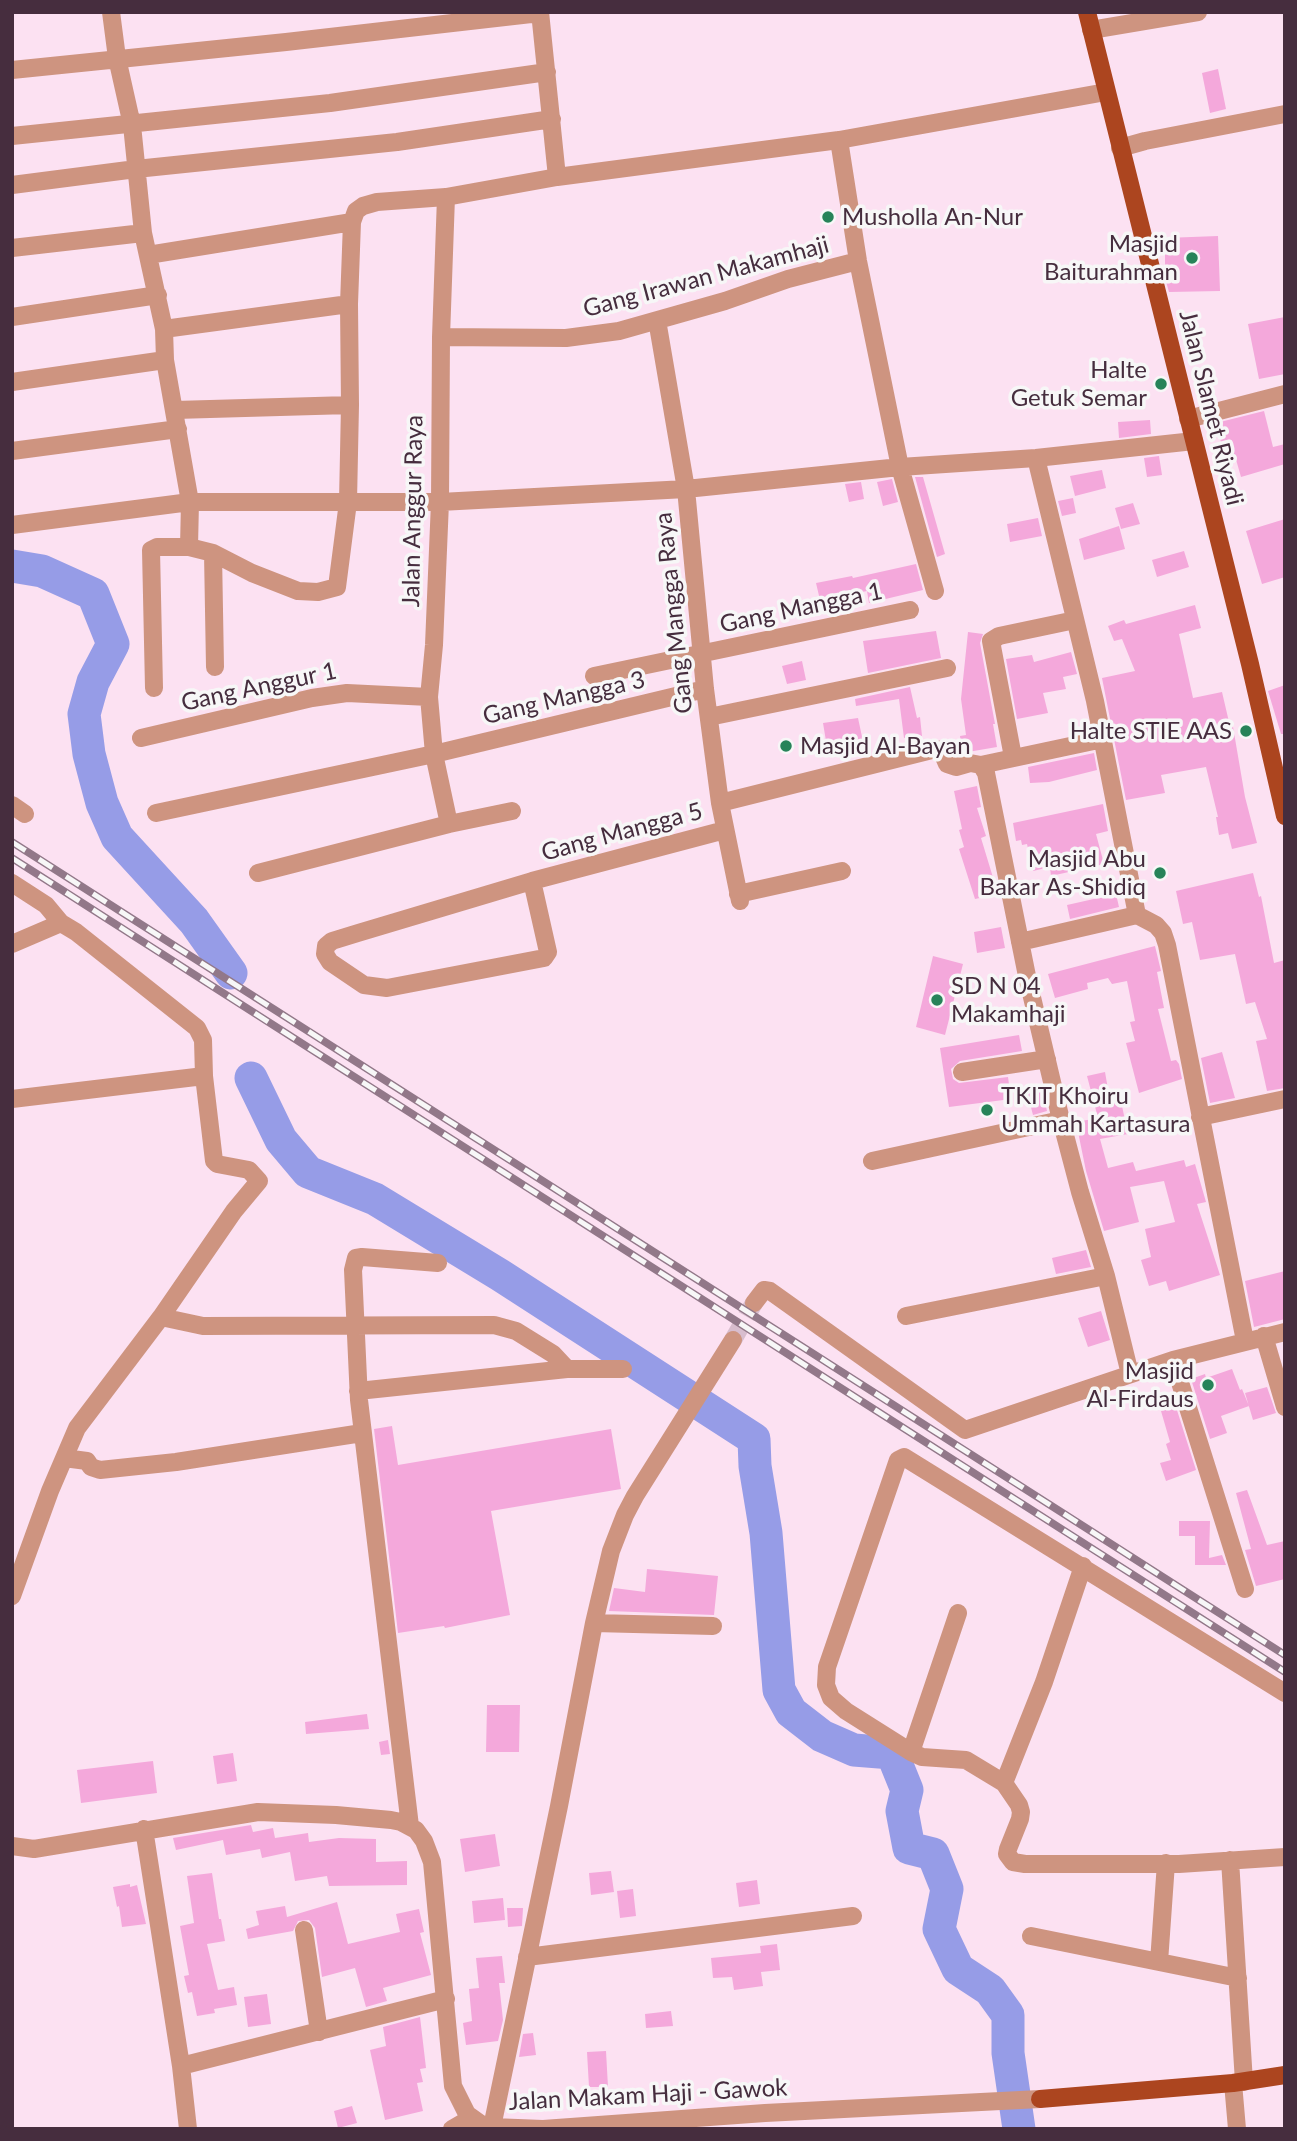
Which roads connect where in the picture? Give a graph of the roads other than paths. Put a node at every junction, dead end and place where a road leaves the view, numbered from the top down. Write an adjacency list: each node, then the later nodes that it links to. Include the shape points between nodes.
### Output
1 (111, 12): 5 (street)
2 (1198, 12): 4 (street)
3 (540, 13): 5 (street); 7 (street)
4 (1089, 21): 8 (main road, Jalan Slamet Riyadi)
5 (117, 58): 6 (street); 11 (street)
6 (12, 70)
7 (547, 72): 10 (street); 11 (street)
8 (1106, 92): 13 (street); 14 (main road, Jalan Slamet Riyadi)
9 (1285, 114): 14 (street)
10 (552, 119): 15 (street, via 397,142); 16 (street)
11 (132, 125): 12 (street); 15 (street)
12 (12, 136)
13 (839, 139): 16 (street); 23 (street)
14 (1120, 148): 35 (main road, Jalan Slamet Riyadi)
15 (135, 169): 17 (street); 20 (street)
16 (557, 177): 18 (street)
17 (12, 185)
18 (446, 197): 19 (street, via 377,202 356,211); 29 (street, Jalan Anggur Raya)
19 (352, 222): 22 (street); 25 (street)
20 (143, 233): 21 (street); 22 (street)
21 (12, 248)
22 (148, 255): 24 (street)
23 (858, 261): 27 (street, Gang Irawan Makamhaji); 40 (street)
24 (158, 295): 26 (street); 28 (street)
25 (349, 304): 28 (street); 33 (street)
26 (12, 317)
27 (657, 320): 29 (street, Gang Irawan Makamhaji, via 566,338); 41 (street, Gang Mangga Raya)
28 (164, 330): 30 (street)
29 (441, 337): 44 (street, Jalan Anggur Raya)
30 (165, 360): 31 (street); 34 (street)
31 (12, 382)
32 (1285, 394): 35 (street)
33 (350, 405): 34 (street); 43 (street)
34 (175, 410): 36 (street)
35 (1188, 419): 37 (main road, Jalan Slamet Riyadi)
36 (178, 429): 38 (street); 42 (street)
37 (1194, 441): 39 (street); 67 (main road, Jalan Slamet Riyadi)
38 (12, 450)
39 (1036, 458): 40 (street); 50 (street)
40 (900, 467): 41 (street); 48 (street)
41 (686, 489): 44 (street); 51 (street, Gang Mangga Raya)
42 (190, 502): 43 (street); 45 (street); 46 (street)
43 (348, 502): 44 (street); 47 (street, via 337,587 298,591)
44 (440, 502): 57 (street, Jalan Anggur Raya)
45 (12, 526)
46 (189, 547): 47 (street); 55 (street, via 152,550)
47 (213, 553): 52 (street)
48 (934, 591)
49 (909, 610): 51 (street, Gang Mangga 1)
50 (1076, 620): 60 (street); 62 (street, via 991,641)
51 (704, 653): 54 (street, Gang Mangga 1); 56 (street, Gang Mangga Raya)
52 (215, 667)
53 (947, 668): 58 (street)
54 (594, 676)
55 (153, 688)
56 (705, 689): 58 (street, Gang Mangga Raya); 61 (street, Gang Mangga 3)
57 (429, 697): 59 (street, Gang Anggur 1, via 347,693); 61 (street, Jalan Anggur Raya)
58 (709, 717): 64 (street, Gang Mangga Raya)
59 (141, 738)
60 (1103, 739): 62 (street); 74 (street)
61 (433, 754): 66 (street, Gang Mangga 3); 68 (street, Jalan Anggur Raya)
62 (1013, 757): 63 (street)
63 (981, 765): 64 (street, via 949,766 936,749); 76 (street)
64 (720, 803): 69 (street, Gang Mangga Raya)
65 (512, 811): 68 (street)
66 (156, 813)
67 (1285, 816)
68 (449, 824): 71 (street)
69 (725, 830): 70 (street, Gang Mangga Raya, via 739,897); 72 (street, Gang Mangga 5)
70 (842, 871)
71 (258, 873)
72 (532, 881): 72 (street, Gang Mangga 5, via 332,941 325,954 363,985 387,988 544,958 548,952)
73 (12, 883): 75 (street, via 46,905)
74 (1137, 915): 76 (street); 83 (street, via 1156,925 1167,945)
75 (61, 923): 77 (street); 80 (street, via 197,1028 203,1040)
76 (1020, 943): 78 (street)
77 (12, 944)
78 (1047, 1059): 79 (street); 84 (street)
79 (962, 1072)
80 (204, 1076): 81 (street); 90 (street, via 214,1161 249,1170 259,1181)
81 (12, 1099)
82 (1285, 1099): 83 (street)
83 (1200, 1117): 95 (street)
84 (1062, 1120): 85 (street); 87 (street)
85 (872, 1161)
86 (438, 1263): 91 (street, via 356,1258)
87 (1106, 1276): 89 (street); 99 (street)
88 (754, 1303): 99 (street, via 764,1290 770,1291 965,1430)
89 (906, 1316)
90 (161, 1317): 91 (street, via 203,1326); 103 (street, via 77,1428)
91 (356, 1326): 98 (street, via 494,1325 525,1336 553,1354); 100 (street)
92 (1285, 1332): 93 (street)
93 (1264, 1336): 95 (street); 101 (street)
94 (733, 1340): 108 (street, via 625,1515 611,1551)
95 (1245, 1341): 96 (street)
96 (1173, 1360): 99 (street); 105 (street)
97 (624, 1369): 98 (street)
98 (567, 1370): 100 (street)
99 (1130, 1374)
100 (358, 1391): 102 (street)
101 (1285, 1407)
102 (362, 1433): 103 (street, via 100,1470 87,1461); 113 (street)
103 (64, 1458): 106 (street)
104 (1083, 1566): 110 (street); 111 (street, via 908,1458 898,1460 827,1667 826,1685 831,1698 846,1711); 112 (street)
105 (1245, 1589)
106 (12, 1596)
107 (958, 1613): 111 (street)
108 (594, 1623): 109 (street); 122 (street)
109 (713, 1626)
110 (1285, 1693)
111 (911, 1752): 112 (street, via 966,1760)
112 (1004, 1783): 118 (street, via 1021,1812 1007,1854 1013,1862)
113 (410, 1826): 114 (street, via 391,1820 258,1812); 125 (street, via 425,1841 432,1862)
114 (144, 1829): 115 (street, via 34,1849); 127 (street)
115 (12, 1846)
116 (1285, 1857): 117 (street)
117 (1230, 1860): 118 (street); 124 (street)
118 (1166, 1863): 123 (street)
119 (853, 1916): 122 (street)
120 (304, 1930): 126 (street)
121 (1031, 1936): 123 (street)
122 (527, 1957): 132 (street)
123 (1159, 1962): 124 (street)
124 (1238, 1978): 129 (street)
125 (446, 1999): 126 (street); 131 (street, via 453,2086)
126 (319, 2032): 127 (street)
127 (181, 2066): 133 (street)
128 (1285, 2075): 129 (main road, Jalan Makam Haji - Gawok)
129 (1239, 2082): 130 (main road, Jalan Makam Haji - Gawok); 135 (street)
130 (1040, 2099): 132 (street, Jalan Makam Haji - Gawok, via 543,2129)
131 (469, 2123): 132 (street, Jalan Makam Haji - Gawok); 134 (street)
132 (492, 2127)
133 (188, 2129)
134 (452, 2129)
135 (1237, 2129)

